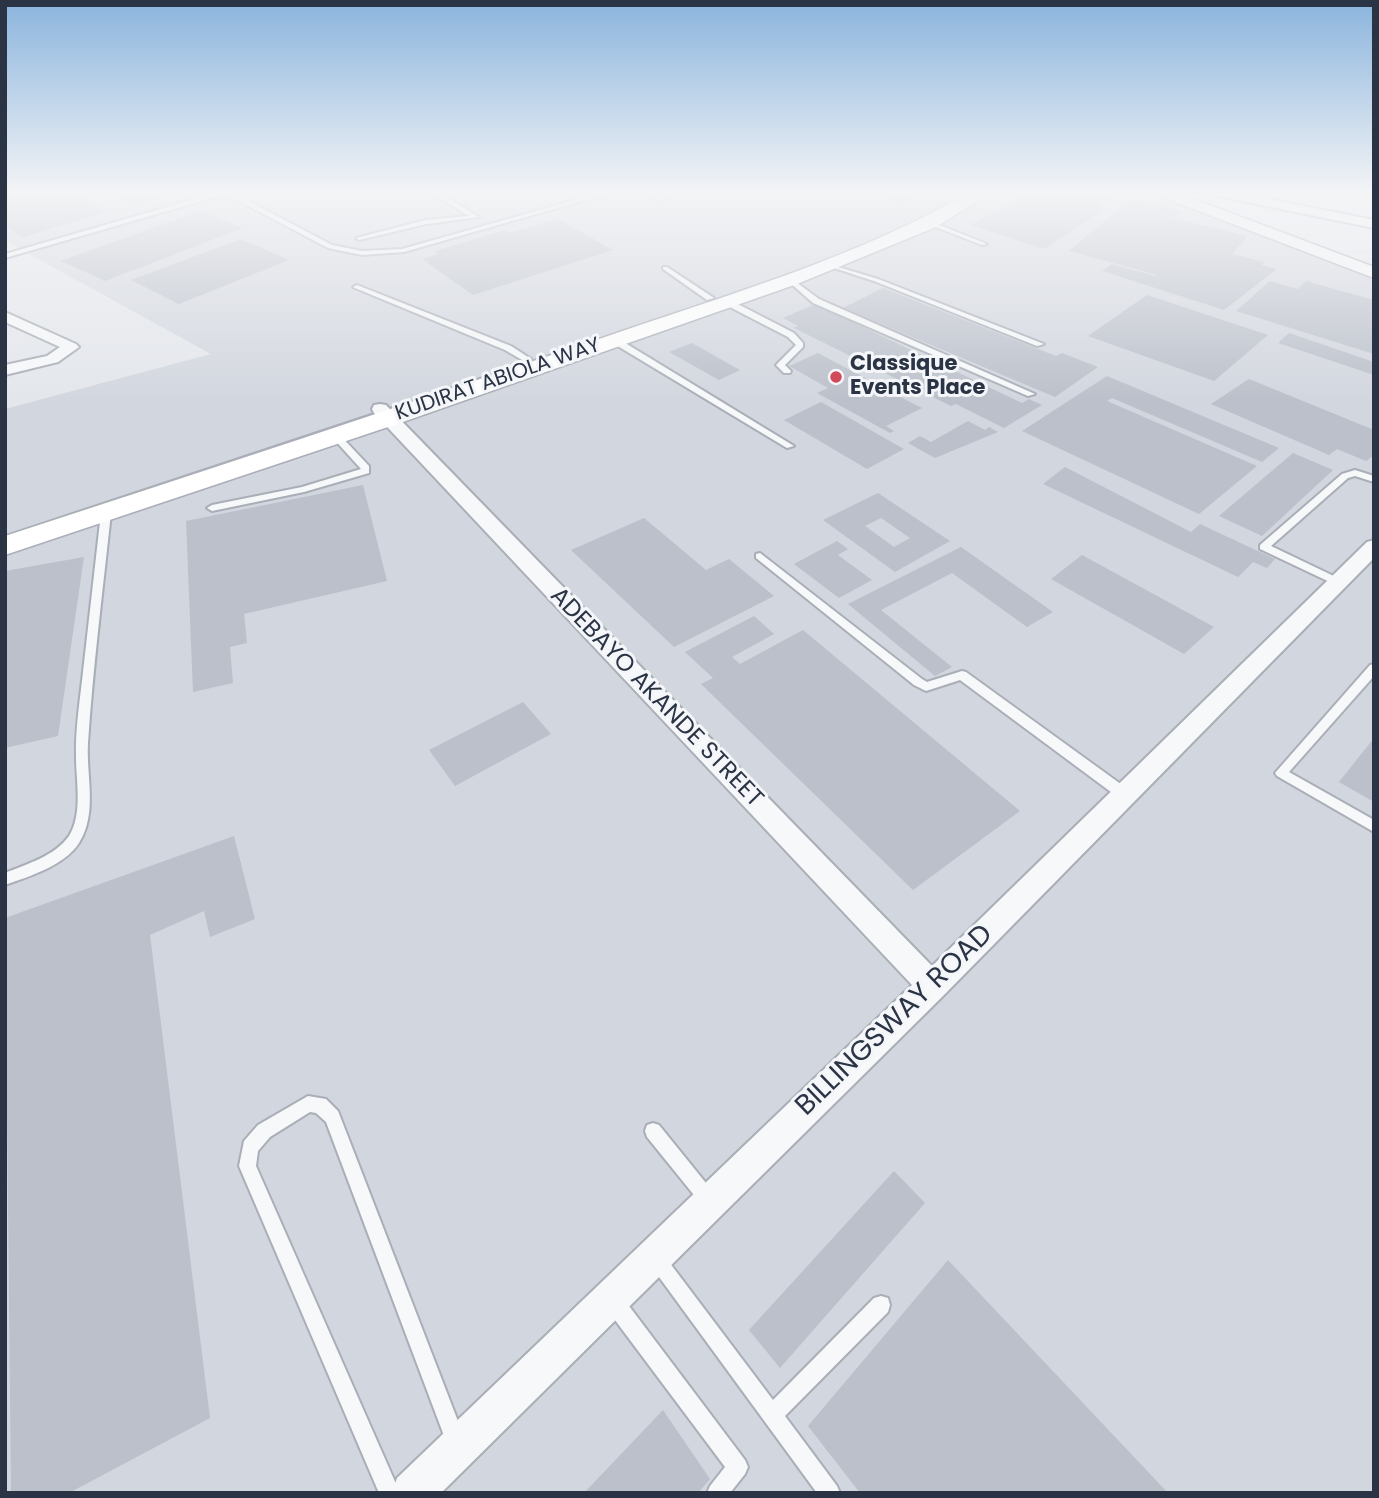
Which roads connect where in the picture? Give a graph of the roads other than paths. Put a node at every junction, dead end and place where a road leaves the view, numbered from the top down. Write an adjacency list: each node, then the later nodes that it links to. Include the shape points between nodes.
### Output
1 (817, 262): 9 (main road, KUDIRAT ABIOLA WAY)
2 (837, 262): 4 (main road, KUDIRAT ABIOLA WAY)
3 (1345, 262): 6 (street)
4 (830, 265): 7 (main road, KUDIRAT ABIOLA WAY); 12 (lane)
5 (666, 268): 9 (lane)
6 (1374, 273)
7 (790, 280): 9 (main road, KUDIRAT ABIOLA WAY); 16 (lane, via 816,301)
8 (357, 287): 13 (lane)
9 (719, 300): 11 (main road, KUDIRAT ABIOLA WAY); 13 (main road, KUDIRAT ABIOLA WAY); 15 (lane, via 791,335 800,345 780,365)
10 (5, 316): 14 (street, via 71,347 52,359)
11 (614, 340): 17 (main road, KUDIRAT ABIOLA WAY); 19 (lane)
12 (1040, 344)
13 (527, 359): 17 (main road, KUDIRAT ABIOLA WAY)
14 (5, 370)
15 (788, 371)
16 (1031, 394)
17 (384, 414): 18 (main road, KUDIRAT ABIOLA WAY); 23 (main road, KUDIRAT ABIOLA WAY); 32 (street, ADEBAYO AKANDE STREET)
18 (335, 435): 21 (lane, via 366,471); 22 (main road, KUDIRAT ABIOLA WAY)
19 (790, 446)
20 (1374, 479): 27 (lane, via 1355,473 1345,476 1265,544 1267,550)
21 (212, 508)
22 (106, 513): 24 (main road, KUDIRAT ABIOLA WAY); 31 (lane, via 82,748 83,817 75,838 64,850)
23 (5, 533)
24 (5, 546)
25 (1374, 546): 27 (street, BILLINGSWAY ROAD)
26 (760, 556): 29 (lane, via 918,682 926,687 962,675)
27 (1338, 582): 29 (street, BILLINGSWAY ROAD)
28 (1374, 668): 30 (lane, via 1281,773)
29 (1124, 794): 32 (street, BILLINGSWAY ROAD)
30 (1374, 827)
31 (5, 879)
32 (932, 986): 34 (street, BILLINGSWAY ROAD)
33 (653, 1131): 34 (lane)
34 (710, 1202): 35 (street, BILLINGSWAY ROAD)
35 (654, 1257): 36 (street, BILLINGSWAY ROAD); 38 (lane)
36 (611, 1299): 39 (street, BILLINGSWAY ROAD); 42 (lane, via 738,1467)
37 (881, 1305): 38 (lane)
38 (772, 1415): 43 (lane)
39 (458, 1448): 40 (lane, via 332,1117 320,1105 308,1104 264,1131 250,1147 247,1166); 41 (street, BILLINGSWAY ROAD)
40 (390, 1493)
41 (412, 1493)
42 (717, 1493)
43 (830, 1493)

